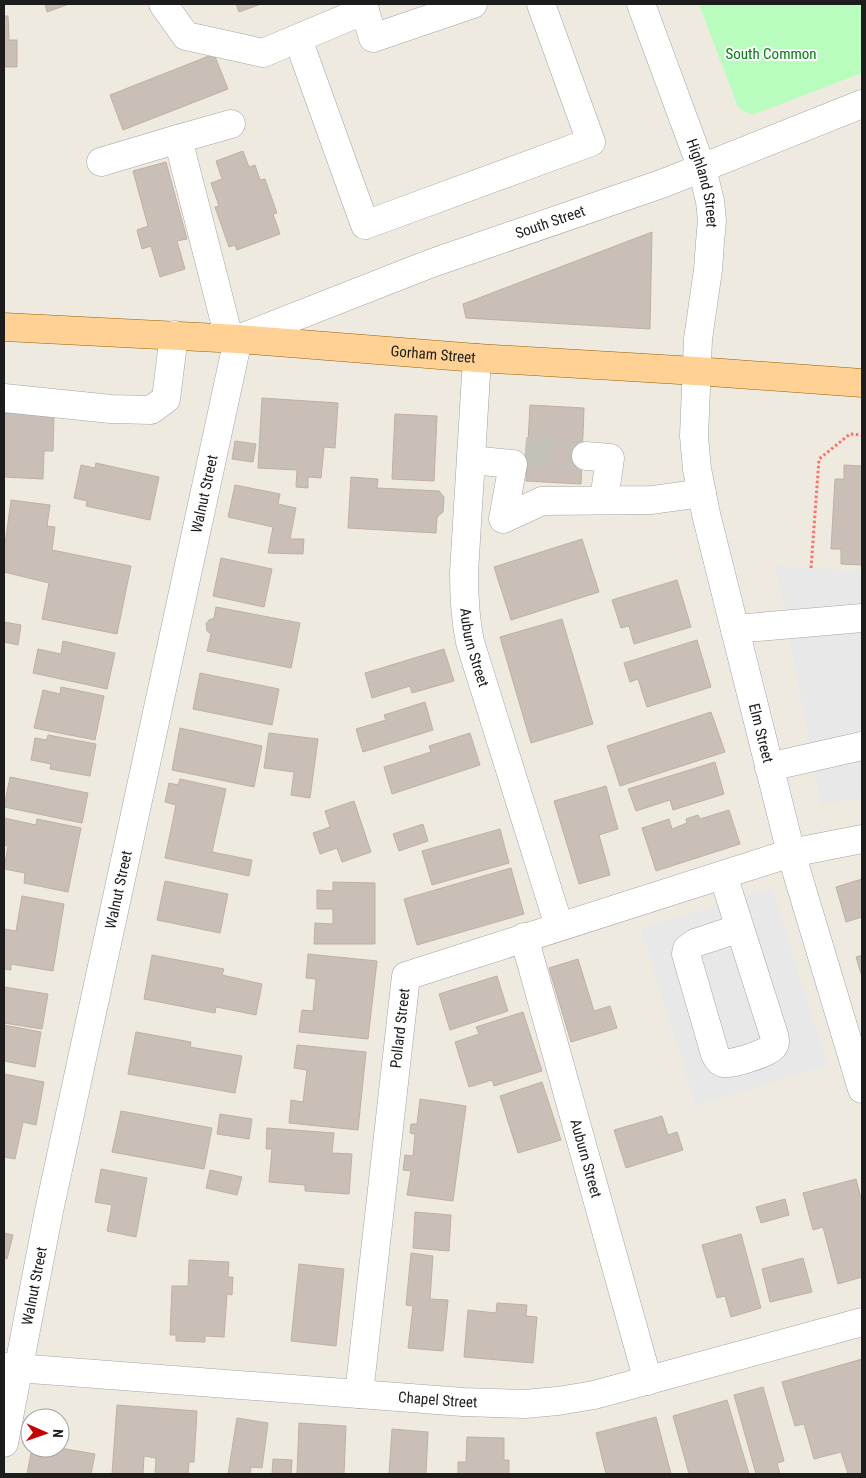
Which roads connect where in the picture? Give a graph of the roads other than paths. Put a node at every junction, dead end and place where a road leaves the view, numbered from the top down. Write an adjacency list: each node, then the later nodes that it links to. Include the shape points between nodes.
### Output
1 (163, 4): 6 (street, via 186,36 263,53)
2 (473, 4): 5 (street, via 373,38)
3 (541, 4): 6 (street, via 591,142 365,225)
4 (641, 4): 11 (street, Highland Street)
5 (364, 7): 6 (street)
6 (298, 39)
7 (862, 104): 11 (street, South Street)
8 (231, 124): 9 (street)
9 (178, 139): 10 (street); 14 (street)
10 (101, 162)
11 (702, 169): 14 (street, South Street, via 432,263); 16 (street, Highland Street, via 712,222)
12 (4, 327): 13 (main road, Gorham Street)
13 (174, 336): 14 (main road, Gorham Street); 18 (street, via 166,399 152,410)
14 (234, 338): 15 (main road, Gorham Street); 35 (street, Walnut Street, via 48,1211)
15 (477, 358): 16 (main road, Gorham Street); 20 (street, Auburn Street)
16 (696, 371): 17 (main road, Gorham Street); 21 (street, Elm Street, via 694,436)
17 (862, 383)
18 (4, 398)
19 (586, 456): 22 (street, via 610,458)
20 (471, 460): 22 (street, via 519,457 503,519 542,501); 30 (street, Auburn Street, via 464,573 466,623)
21 (702, 492): 22 (street, via 652,500); 24 (street, Elm Street)
22 (604, 500)
23 (862, 618): 24 (street)
24 (735, 629): 26 (street, Elm Street)
25 (862, 746): 26 (street)
26 (769, 767): 28 (street, Elm Street)
27 (862, 839): 28 (street, Pollard Street)
28 (791, 853): 29 (street, Pollard Street); 33 (street, Elm Street)
29 (723, 875): 30 (street, Pollard Street); 31 (street)
30 (560, 926): 32 (street, Pollard Street)
31 (740, 928): 31 (street, via 775,1040 774,1046 766,1052 724,1063 715,1054 686,954 695,942)
32 (524, 937): 36 (street, Auburn Street); 37 (street, Pollard Street, via 406,976)
33 (862, 1089)
34 (862, 1322): 36 (street, Chapel Street)
35 (11, 1368): 37 (street, Chapel Street); 38 (street, Walnut Street)
36 (648, 1380): 37 (street, Chapel Street, via 558,1402 524,1404)
37 (359, 1394)
38 (4, 1443)

